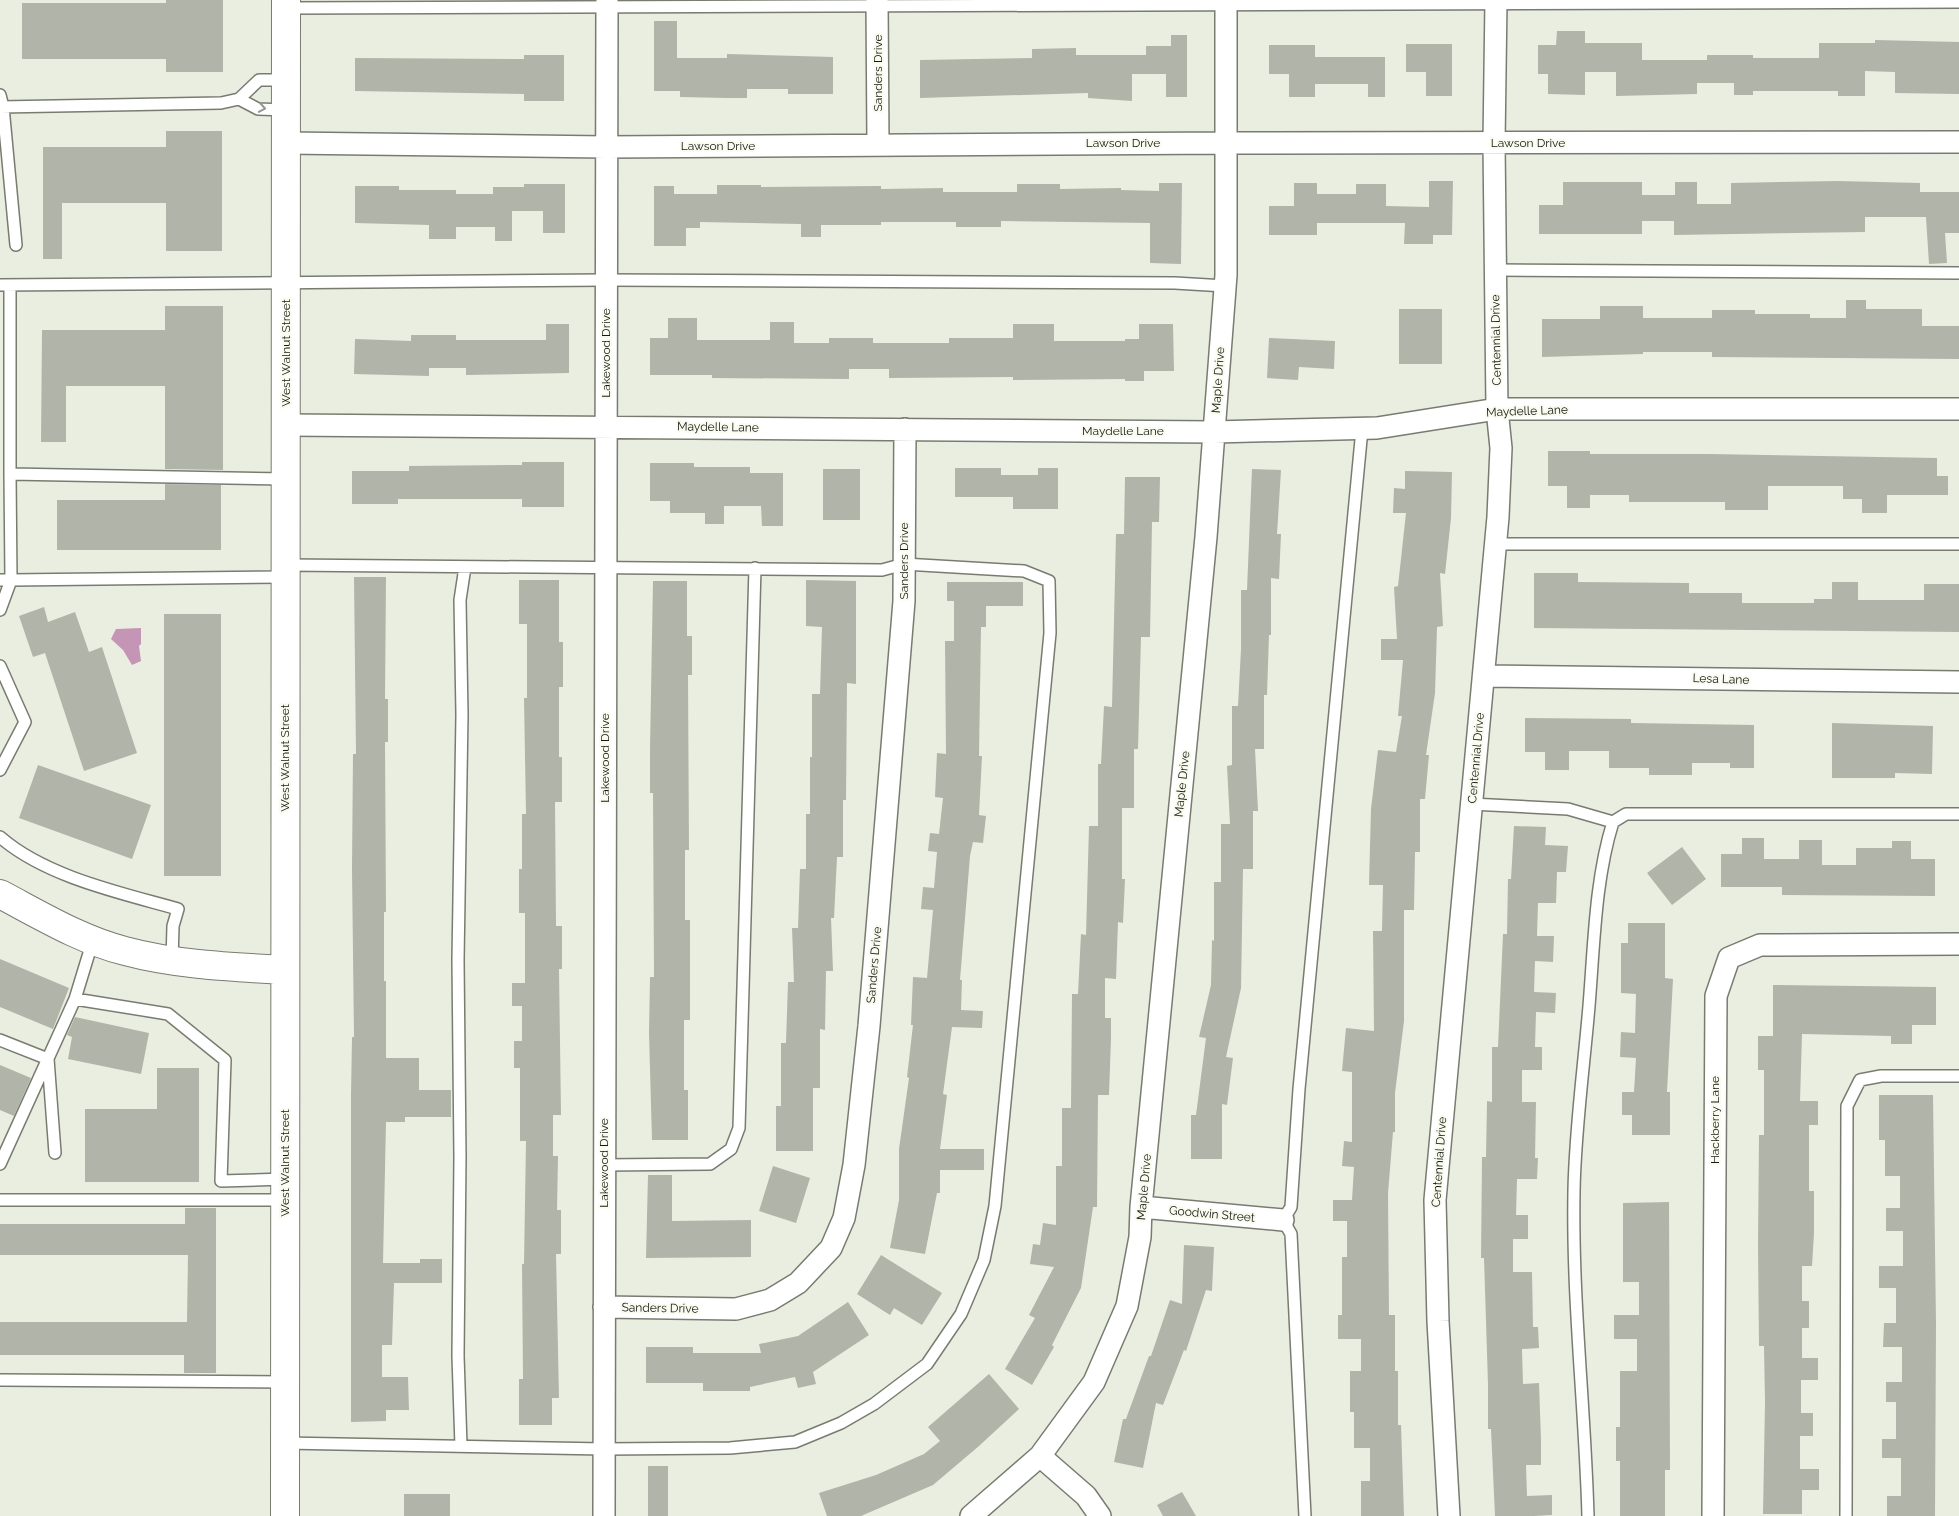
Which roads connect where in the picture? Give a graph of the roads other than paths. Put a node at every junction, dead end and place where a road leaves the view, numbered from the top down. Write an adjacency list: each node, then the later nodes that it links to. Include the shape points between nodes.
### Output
1 (1049, 2): 2 (lane); 8 (lane)
2 (1226, 2): 3 (lane); 18 (street, Maple Drive)
3 (1362, 2): 4 (lane)
4 (1496, 2): 5 (lane); 19 (street, Centennial Drive)
5 (1959, 2)
6 (462, 3): 9 (lane); 10 (lane)
7 (740, 3): 8 (lane); 10 (lane)
8 (877, 3): 20 (street, Sanders Drive)
9 (286, 4): 11 (main road, West Walnut Street)
10 (607, 4): 21 (street, Lakewood Drive)
11 (286, 80): 13 (lane, via 259,80); 15 (main road, West Walnut Street)
12 (0, 95): 14 (lane)
13 (239, 99): 14 (lane, via 221,103); 15 (lane, one-way to 15, via 258,109)
14 (2, 107): 22 (lane)
15 (286, 110): 17 (main road, West Walnut Street)
16 (1959, 142): 19 (street, Lawson Drive)
17 (286, 143): 21 (street, Lawson Drive); 26 (main road, West Walnut Street)
18 (1228, 143): 19 (street, Lawson Drive); 20 (street, Lawson Drive); 28 (street, Maple Drive)
19 (1494, 143): 23 (street, Centennial Drive)
20 (878, 145): 21 (street, Lawson Drive)
21 (606, 147): 25 (street, Lakewood Drive)
22 (16, 245)
23 (1496, 270): 24 (lane); 29 (street, Centennial Drive)
24 (1959, 273)
25 (606, 280): 26 (lane); 28 (lane, via 988,281); 32 (street, Lakewood Drive)
26 (286, 281): 27 (lane); 31 (main road, West Walnut Street)
27 (5, 285): 36 (lane)
28 (1225, 286): 35 (street, Maple Drive)
29 (1497, 409): 30 (street, Maydelle Lane); 34 (street, Maydelle Lane); 38 (street, Centennial Drive, via 1501,448)
30 (1959, 409)
31 (286, 425): 32 (street, Maydelle Lane); 37 (main road, West Walnut Street)
32 (605, 426): 33 (street, Maydelle Lane); 41 (street, Lakewood Drive)
33 (905, 429): 35 (street, Maydelle Lane); 40 (street, Sanders Drive)
34 (1362, 429): 35 (street, Maydelle Lane); 70 (lane, via 1299,1089 1291,1207)
35 (1214, 432): 69 (street, Maple Drive)
36 (10, 474): 37 (lane); 45 (lane)
37 (286, 479): 44 (main road, West Walnut Street)
38 (1496, 544): 39 (lane); 48 (street, Centennial Drive)
39 (1959, 544)
40 (904, 564): 43 (lane, via 882,570); 71 (street, Sanders Drive, via 904,601 869,1026 858,1135 844,1218 831,1248 798,1283 770,1300 736,1309); 76 (lane, via 1024,570 1048,581 1050,633 995,1206 984,1260 961,1314 927,1364 874,1404 841,1423 795,1442 730,1448)
41 (605, 566): 42 (lane); 43 (lane); 66 (street, Lakewood Drive)
42 (465, 567): 44 (lane); 75 (lane, via 460,600 462,715 458,960)
43 (755, 568): 66 (lane, via 739,1128 731,1150 710,1164)
44 (286, 571): 45 (lane); 59 (main road, West Walnut Street)
45 (5, 580): 46 (lane)
46 (0, 610)
47 (0, 666): 50 (lane, via 25,722)
48 (1484, 676): 49 (street, Lesa Lane); 51 (street, Centennial Drive)
49 (1959, 682)
50 (0, 770)
51 (1472, 804): 53 (lane, via 1568,809); 83 (street, Centennial Drive, via 1435,1200)
52 (1959, 814): 53 (lane, via 1626,814)
53 (1613, 822): 84 (lane, via 1604,849 1574,1189 1576,1327)
54 (1, 841): 58 (lane, via 90,884 178,909 173,926)
55 (0, 894): 56 (main road)
56 (93, 940): 58 (main road); 60 (lane)
57 (1959, 944): 85 (street, Hackberry Lane, via 1760,945 1729,958 1716,996)
58 (172, 961): 59 (main road)
59 (285, 970): 67 (main road, West Walnut Street)
60 (75, 999): 62 (lane); 67 (lane, via 168,1014 225,1060 221,1181)
61 (0, 1040): 62 (lane)
62 (48, 1059): 64 (lane); 65 (lane)
63 (1959, 1076): 86 (lane, via 1881,1076 1860,1080 1847,1106)
64 (55, 1153)
65 (0, 1164)
66 (604, 1165): 71 (street, Lakewood Drive)
67 (285, 1189): 68 (lane); 73 (main road, West Walnut Street)
68 (0, 1200)
69 (1141, 1207): 70 (street, Goodwin Street); 77 (street, Maple Drive, via 1140,1237 1127,1306 1094,1382)
70 (1283, 1220): 82 (lane, via 1291,1234)
71 (604, 1307): 76 (street, Lakewood Drive)
72 (0, 1380): 73 (lane)
73 (285, 1382): 74 (main road, West Walnut Street)
74 (285, 1443): 75 (lane); 78 (main road, West Walnut Street)
75 (461, 1446): 76 (lane)
76 (604, 1449): 79 (street, Lakewood Drive)
77 (1040, 1456): 80 (street, Maple Drive); 81 (street, via 1086,1496)
78 (285, 1516)
79 (604, 1516)
80 (970, 1516)
81 (1100, 1516)
82 (1304, 1516)
83 (1449, 1516)
84 (1588, 1516)
85 (1713, 1516)
86 (1846, 1516)

